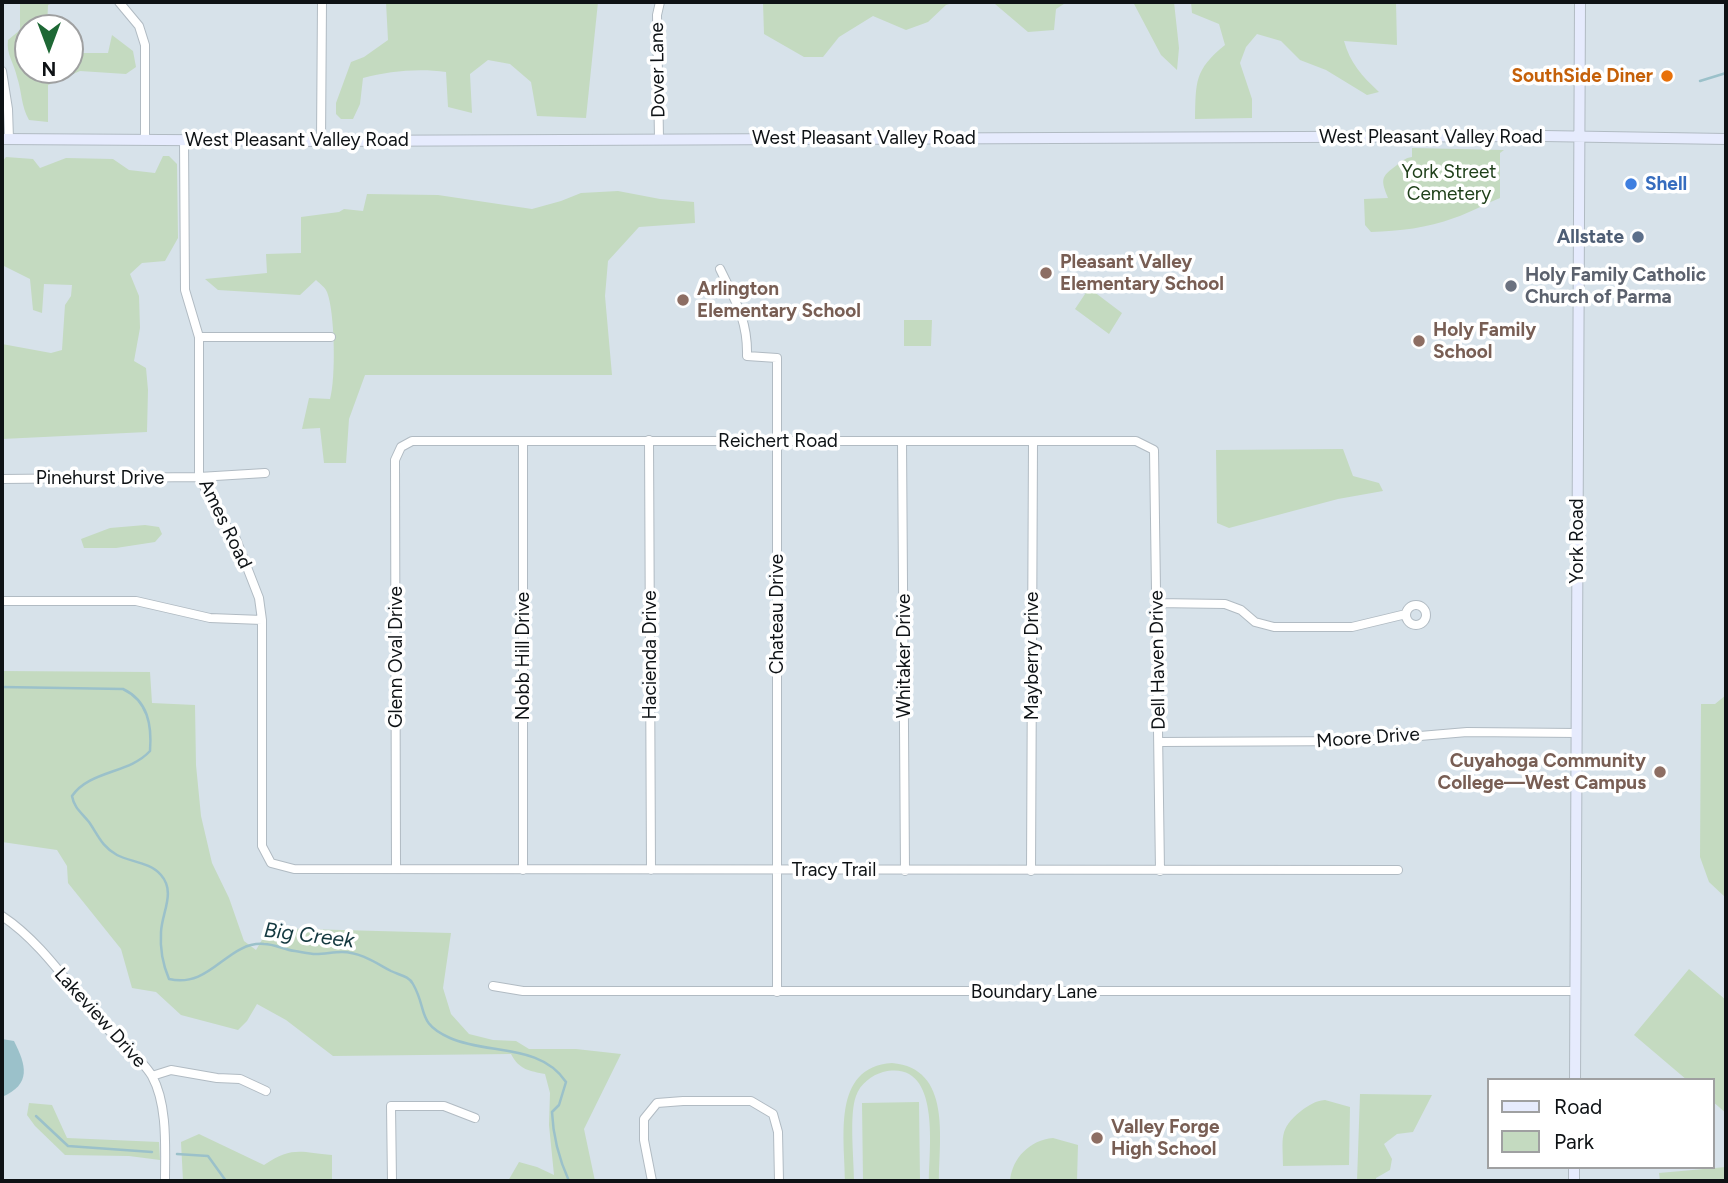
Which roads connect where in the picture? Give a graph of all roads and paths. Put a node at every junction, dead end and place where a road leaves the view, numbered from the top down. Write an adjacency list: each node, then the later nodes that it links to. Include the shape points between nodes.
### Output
1 (119, 2): 10 (street, via 139,26 145,45)
2 (322, 2): 12 (street)
3 (660, 2): 8 (street, Dover Lane)
4 (1580, 2): 6 (main road, York Road)
5 (2, 71): 7 (street, via 8,109)
6 (1580, 136): 8 (main road, West Pleasant Valley Road); 9 (main road, West Pleasant Valley Road); 30 (main road, York Road)
7 (5, 139): 10 (main road, West Pleasant Valley Road)
8 (659, 139): 12 (main road, West Pleasant Valley Road)
9 (1726, 139)
10 (145, 140): 11 (main road, West Pleasant Valley Road)
11 (184, 140): 12 (main road, West Pleasant Valley Road); 14 (street, Ames Road, via 186,290)
12 (321, 141)
13 (720, 269): 17 (street, Chateau Drive, via 747,334 747,356 777,358)
14 (199, 337): 15 (street); 24 (street, Ames Road)
15 (331, 337)
16 (649, 440): 17 (street, Reichert Road); 18 (street, Reichert Road); 35 (street, Hacienda Drive)
17 (777, 440): 19 (street, Reichert Road); 36 (street, Chateau Drive)
18 (523, 441): 21 (street, Reichert Road, via 412,441); 34 (street, Nobb Hill Drive)
19 (902, 441): 20 (street, Reichert Road); 38 (street, Whitaker Drive)
20 (1033, 441): 22 (street, Reichert Road, via 1136,441); 39 (street, Mayberry Drive)
21 (401, 447): 33 (street, Glenn Oval Drive, via 395,460)
22 (1154, 450): 27 (street, Dell Haven Drive)
23 (265, 473): 24 (street, Pinehurst Drive)
24 (199, 477): 25 (street, Pinehurst Drive); 29 (street, Ames Road, via 236,540 259,598)
25 (2, 479)
26 (2, 601): 29 (street, via 136,601 210,618)
27 (1156, 603): 28 (street, via 1225,604 1273,627 1352,627); 31 (street, Dell Haven Drive)
28 (1406, 614)
29 (262, 620): 32 (street, Ames Road, via 262,846)
30 (1577, 733): 31 (street, Moore Drive); 43 (main road, York Road)
31 (1160, 742): 40 (street, Dell Haven Drive)
32 (271, 863): 33 (street, Tracy Trail, via 293,869)
33 (396, 869): 34 (street, Tracy Trail)
34 (523, 870): 35 (street, Tracy Trail)
35 (651, 870): 36 (street, Tracy Trail)
36 (777, 870): 38 (street, Tracy Trail); 44 (street, Chateau Drive)
37 (1398, 870): 40 (street, Tracy Trail)
38 (905, 871): 39 (street, Tracy Trail)
39 (1031, 871): 40 (street, Tracy Trail)
40 (1160, 871)
41 (2, 916): 45 (street, Lakeview Drive, via 22,930)
42 (493, 986): 44 (street, Boundary Lane, via 523,991)
43 (1575, 991): 44 (street, Boundary Lane); 46 (main road, York Road)
44 (777, 992)
45 (152, 1076): 47 (street, via 171,1070 240,1079); 49 (street, Lakeview Drive, via 164,1114)
46 (1575, 1078)
47 (266, 1091)
48 (475, 1118): 50 (street, via 444,1106 391,1106)
49 (166, 1181)
50 (392, 1181)
51 (652, 1181): 52 (street, via 644,1119 657,1104 683,1101 751,1101 773,1114)
52 (779, 1181)

